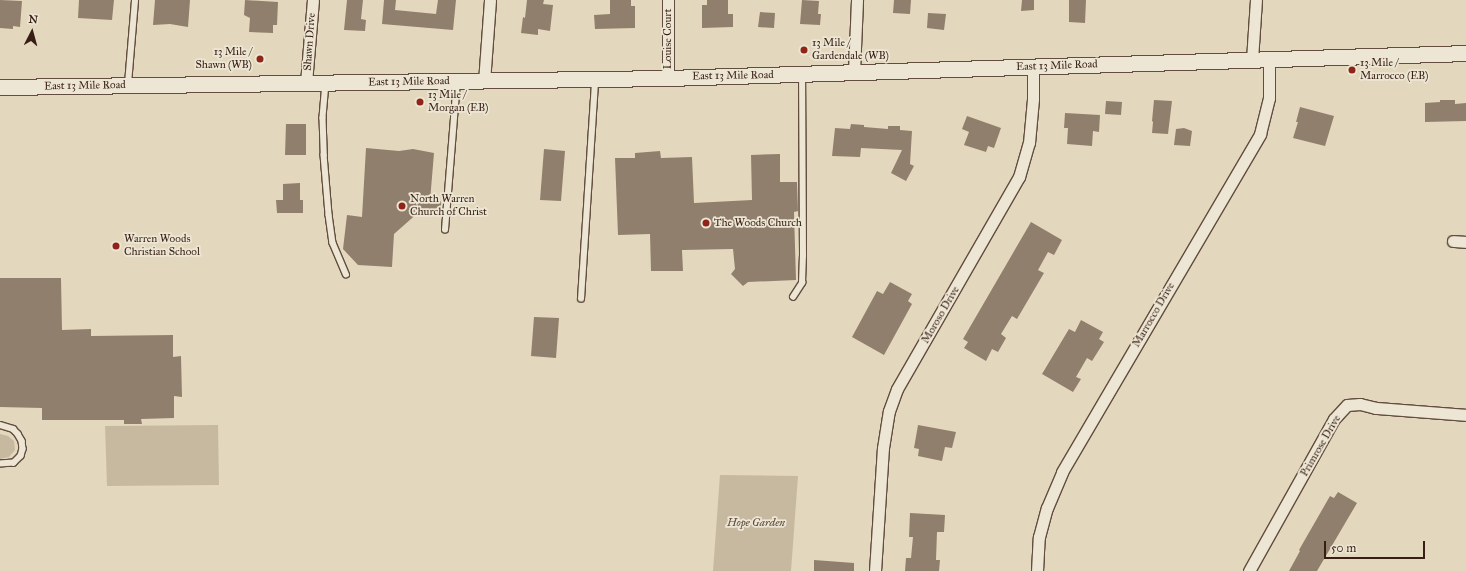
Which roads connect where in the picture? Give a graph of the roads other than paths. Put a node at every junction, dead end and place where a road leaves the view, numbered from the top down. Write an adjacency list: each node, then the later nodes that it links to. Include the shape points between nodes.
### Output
1 (135, 0): 19 (lane)
2 (313, 0): 17 (street, Shawn Drive)
3 (490, 0): 16 (street)
4 (668, 0): 13 (street, Louise Court)
5 (857, 0): 11 (street)
6 (1256, 0): 8 (street)
7 (1466, 53): 9 (main road, East 13 Mile Road)
8 (1252, 60): 9 (main road, East 13 Mile Road); 10 (main road, East 13 Mile Road)
9 (1269, 60): 31 (street, Marrocco Drive, via 1269,98 1260,134 1062,472 1047,508 1039,537)
10 (1033, 67): 11 (main road, East 13 Mile Road); 30 (street, Moroso Drive, via 1029,143 1019,177 898,389 888,411)
11 (854, 72): 12 (main road, East 13 Mile Road)
12 (802, 74): 13 (main road, East 13 Mile Road); 25 (lane, via 802,283)
13 (668, 78): 14 (main road, East 13 Mile Road)
14 (595, 79): 16 (main road, East 13 Mile Road); 26 (lane)
15 (457, 82): 16 (main road, East 13 Mile Road); 18 (main road, East 13 Mile Road); 21 (lane)
16 (484, 82)
17 (306, 83): 18 (main road, East 13 Mile Road); 19 (main road, East 13 Mile Road)
18 (326, 83): 24 (lane, via 322,118 329,208 333,243)
19 (128, 86): 20 (main road, East 13 Mile Road)
20 (0, 88)
21 (445, 230)
22 (1453, 241): 23 (street)
23 (1466, 242)
24 (346, 274)
25 (793, 297)
26 (581, 299)
27 (1466, 415): 32 (street, Primrose Drive, via 1376,408 1360,404 1347,405 1334,419)
28 (0, 425): 29 (lane, via 18,434 23,449 21,456 14,463)
29 (0, 464)
30 (875, 571)
31 (1037, 571)
32 (1248, 571)

